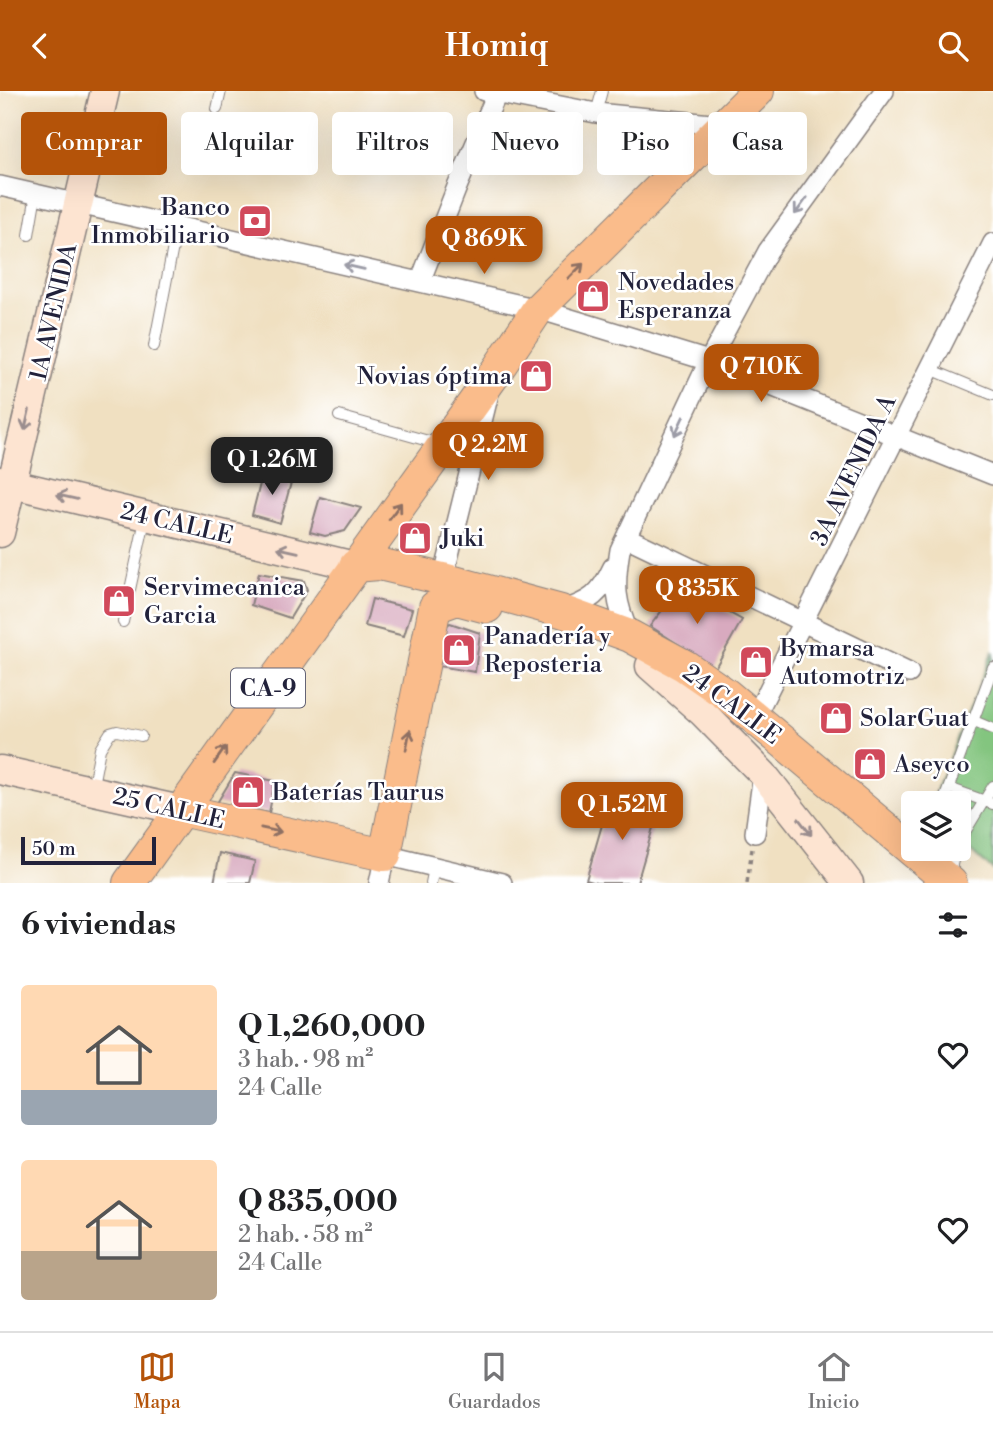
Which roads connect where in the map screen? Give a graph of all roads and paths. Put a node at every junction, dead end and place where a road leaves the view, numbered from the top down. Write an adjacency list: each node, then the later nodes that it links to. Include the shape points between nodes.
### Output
1 (105, 91): 14 (street, 1A AVENIDA)
2 (221, 91): 7 (lane)
3 (602, 91): 9 (lane)
4 (758, 91): 8 (main road)
5 (884, 91): 21 (street, one-way to 21, via 768,251)
6 (493, 92): 9 (street); 18 (street)
7 (217, 109)
8 (736, 112)
9 (596, 113): 10 (street)
10 (708, 124)
11 (708, 139): 19 (main road, one-way to 11)
12 (0, 186): 13 (street)
13 (36, 194): 14 (street); 16 (lane)
14 (78, 204): 15 (street); 29 (street, 1A AVENIDA, one-way to 29)
15 (177, 226): 18 (street, one-way to 15); 20 (lane)
16 (29, 235)
17 (993, 243): 22 (street, 3A AVENIDA A)
18 (420, 282): 19 (street)
19 (538, 309): 21 (street); 23 (main road)
20 (154, 346)
21 (709, 361): 26 (street); 32 (street, one-way to 32)
22 (930, 369): 24 (lane); 26 (street, 3A AVENIDA A)
23 (493, 376): 27 (main road); 34 (street)
24 (993, 395)
25 (339, 416): 27 (lane)
26 (897, 436): 28 (street); 37 (street, 3A AVENIDA A)
27 (443, 446): 33 (main road, one-way to 27)
28 (993, 475)
29 (6, 483): 30 (street, 24 CALLE, one-way to 29); 31 (street, 1A AVENIDA)
30 (146, 516): 33 (street, 24 CALLE, one-way to 30); 36 (lane)
31 (0, 533)
32 (623, 543): 35 (street, via 598,593); 37 (street); 38 (street, via 616,598)
33 (355, 566): 34 (main road, 24 CALLE, via 430,596); 53 (main road, CA-9, one-way to 33)
34 (439, 593): 35 (main road, 24 CALLE); 39 (main road, 24 CALLE, via 448,601 460,599 599,643); 57 (main road, one-way to 34)
35 (561, 611): 38 (main road, 24 CALLE)
36 (123, 622)
37 (804, 622): 41 (street); 42 (street, 3A AVENIDA A)
38 (631, 636): 39 (main road); 42 (main road, 24 CALLE, via 685,666)
39 (650, 666): 47 (street, 24 CALLE); 58 (main road, 24 CALLE, via 733,720)
40 (993, 667): 43 (lane)
41 (909, 673)
42 (755, 717): 58 (main road, 24 CALLE)
43 (972, 720): 44 (lane); 49 (lane)
44 (993, 729)
45 (141, 736): 50 (lane, via 110,733 100,749)
46 (0, 769): 50 (street, 25 CALLE)
47 (763, 774): 55 (street); 63 (street, 24 CALLE, one-way to 63)
48 (993, 786): 52 (lane)
49 (949, 788): 51 (lane); 52 (lane)
50 (92, 790): 53 (street, 25 CALLE)
51 (948, 791)
52 (988, 802): 54 (lane)
53 (180, 810): 57 (main road, 25 CALLE, one-way to 57); 60 (main road, CA-9)
54 (971, 825)
55 (754, 833): 62 (path)
56 (939, 861): 58 (lane)
57 (382, 869): 59 (street, 25 CALLE)
58 (924, 871)
59 (433, 875): 61 (street, 25 CALLE)
60 (130, 883)
61 (502, 883)
62 (747, 883)
63 (849, 883)

